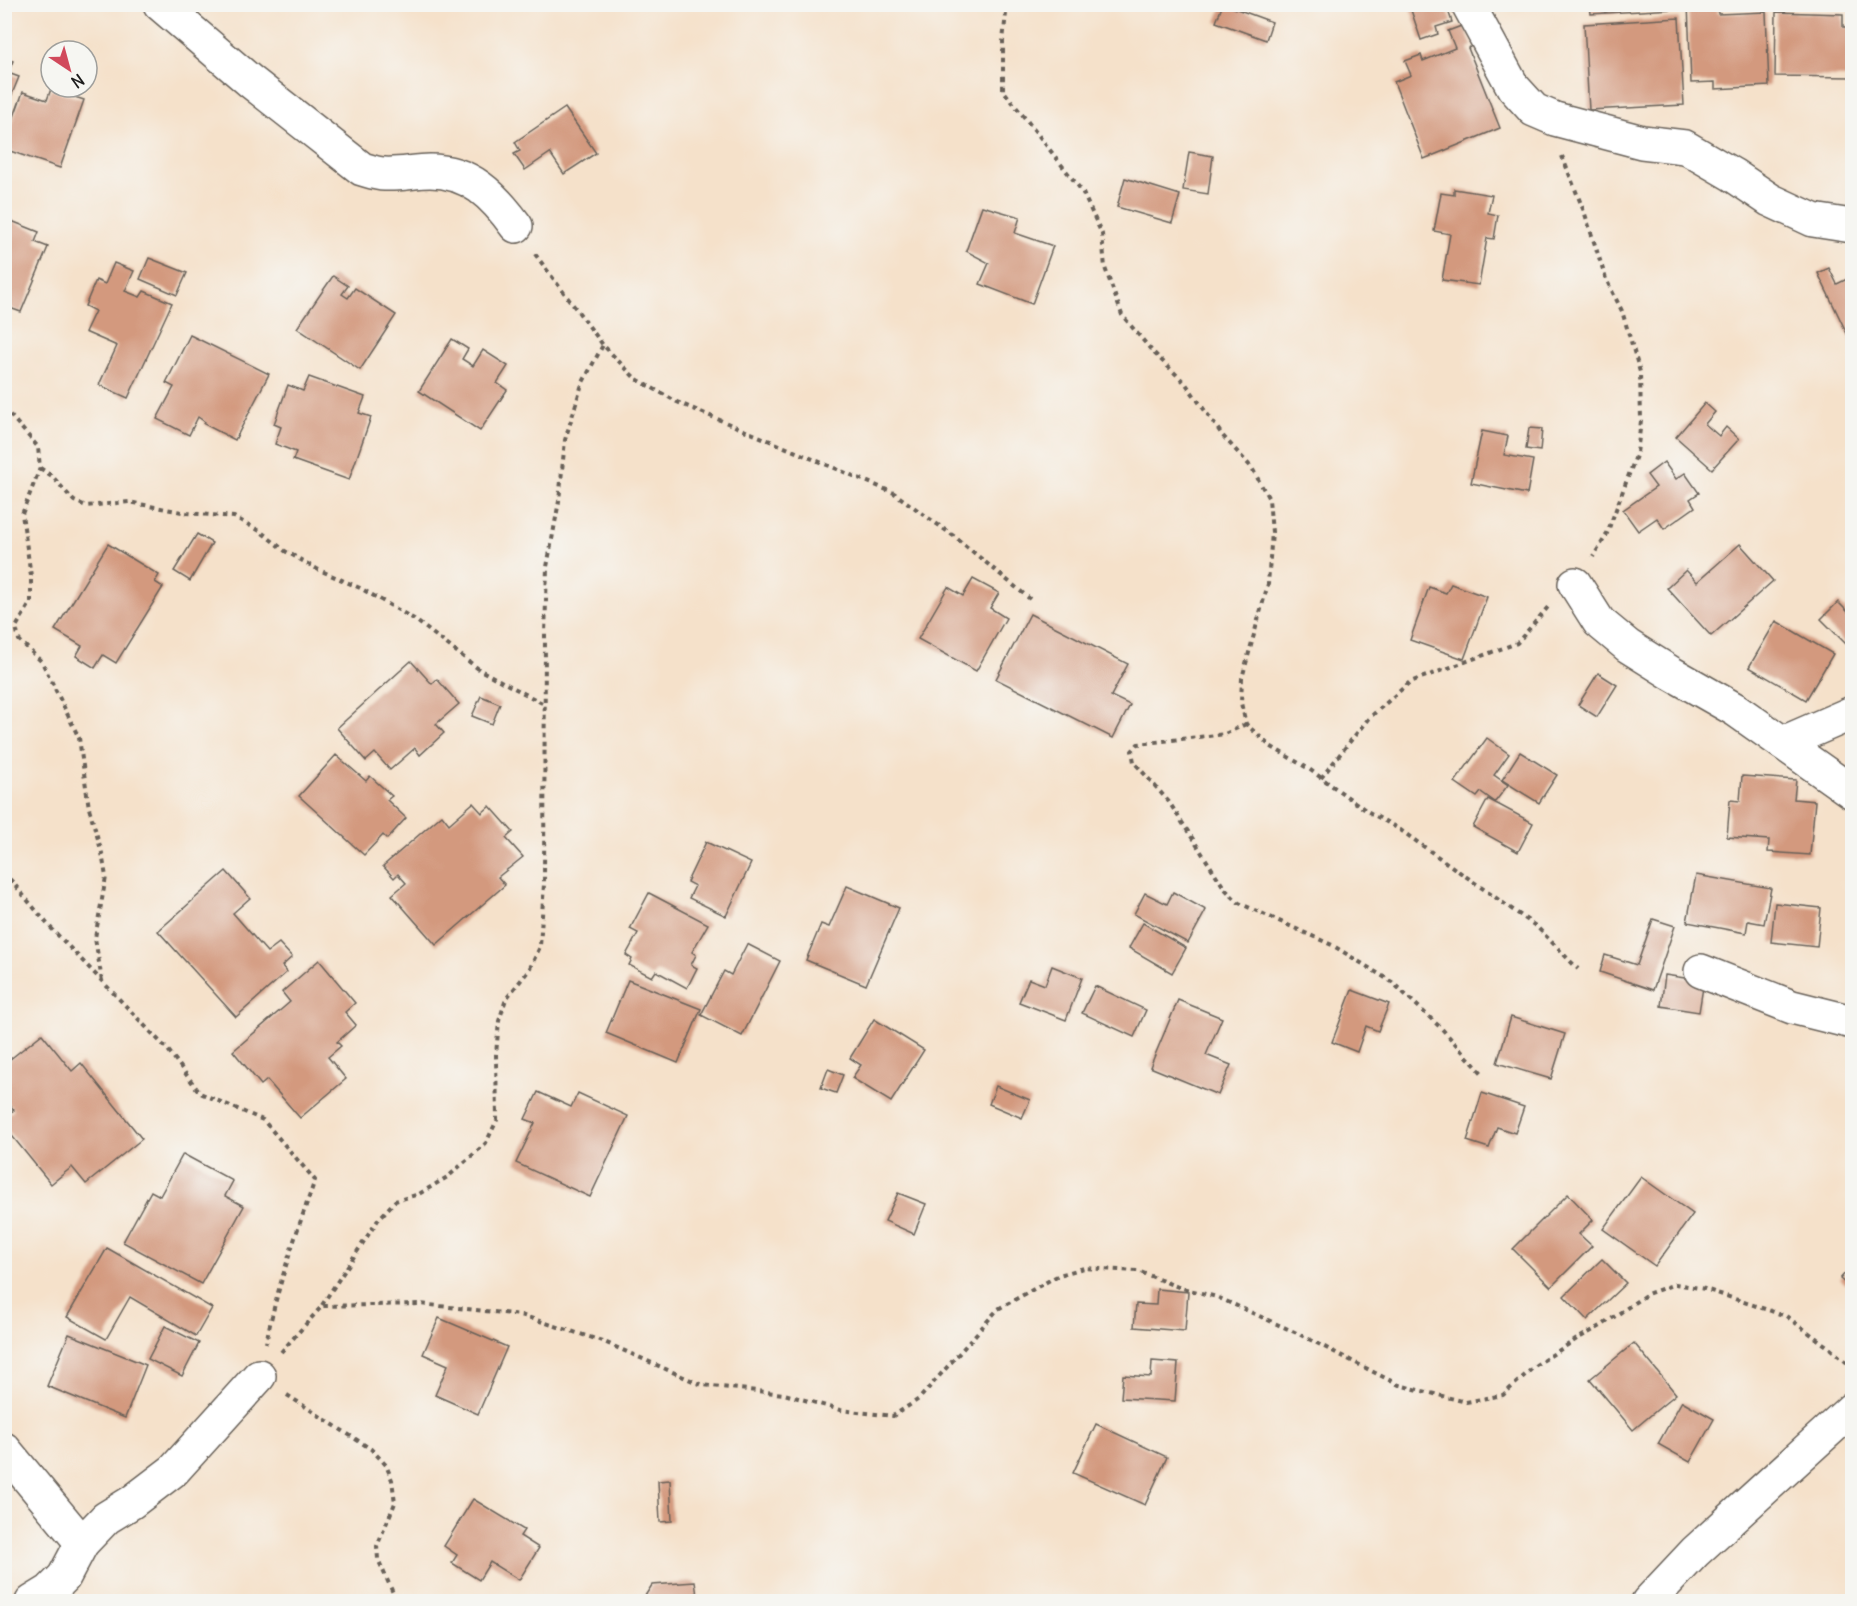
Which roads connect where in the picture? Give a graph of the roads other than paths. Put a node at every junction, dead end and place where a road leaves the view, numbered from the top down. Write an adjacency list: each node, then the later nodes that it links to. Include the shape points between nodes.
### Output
1 (160, 4): 3 (street, via 362,168 382,174 430,171 471,181 497,201)
2 (1468, 4): 4 (street, via 1513,87 1534,110 1642,142 1685,147 1770,200 1813,220)
3 (516, 226)
4 (1852, 226)
5 (1575, 584): 7 (street, via 1599,622 1628,646 1736,710)
6 (1852, 713): 7 (street)
7 (1783, 743): 8 (street)
8 (1852, 792)
9 (1701, 970): 10 (street, via 1792,1008)
10 (1852, 1022)
11 (259, 1376): 14 (street, via 174,1470 106,1518)
12 (1852, 1409): 16 (street, via 1695,1552)
13 (4, 1449): 14 (street)
14 (82, 1543): 15 (street, via 64,1577)
15 (32, 1602)
16 (1648, 1602)

